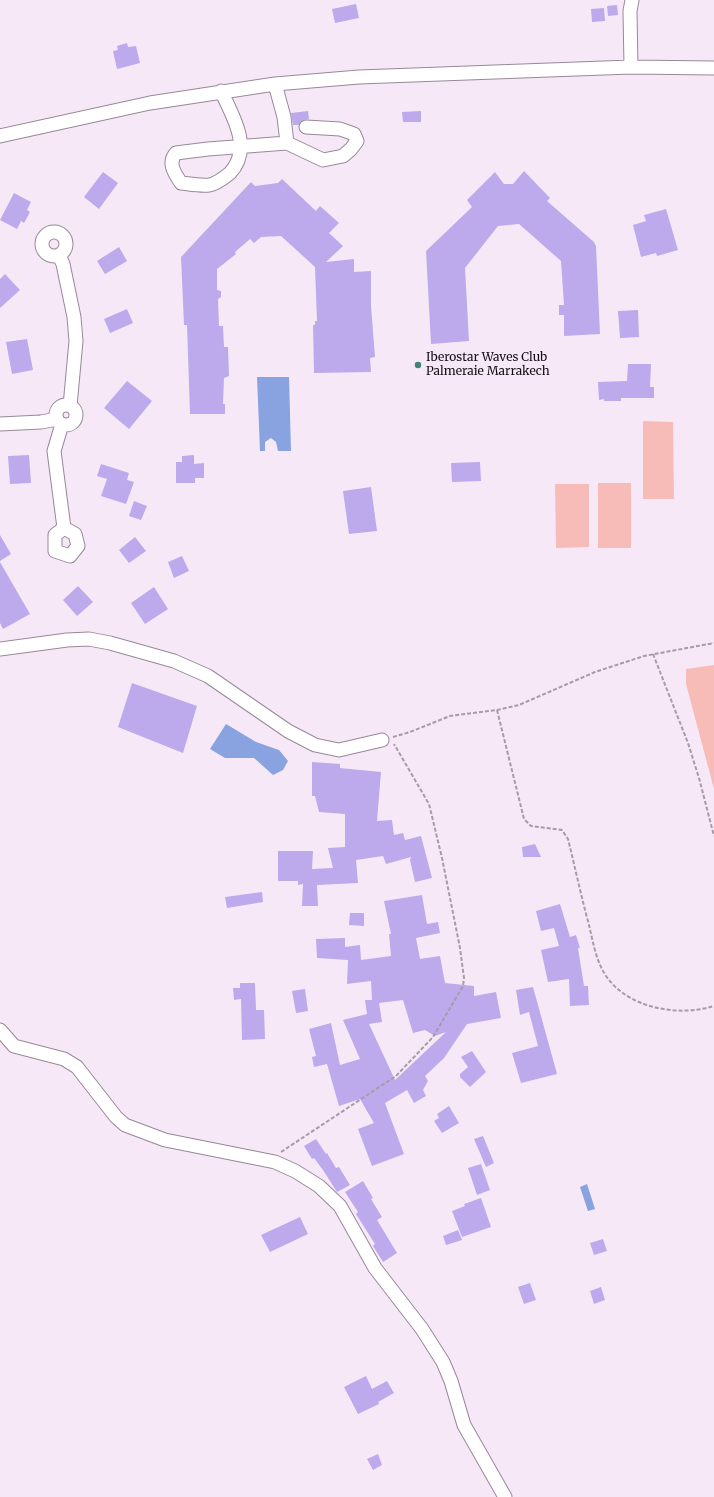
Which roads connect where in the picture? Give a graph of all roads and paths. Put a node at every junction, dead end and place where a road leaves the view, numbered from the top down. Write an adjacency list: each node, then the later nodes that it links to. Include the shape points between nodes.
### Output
1 (632, 0): 2 (street)
2 (631, 67): 3 (street); 4 (street, via 359,77)
3 (714, 68)
4 (275, 84): 5 (street); 8 (street, via 284,117)
5 (221, 91): 7 (street, via 150,103); 9 (street, via 234,120)
6 (306, 127): 8 (street, via 340,129 354,134 356,140 343,156 323,160)
7 (0, 136)
8 (287, 143): 9 (street)
9 (241, 147): 9 (street, via 208,148 176,153 172,162 173,172 181,183 209,185 219,181 237,166)
10 (59, 255): 11 (street, via 69,292 76,354 70,406 76,412 75,419 70,424)
11 (59, 421): 12 (street); 13 (street, via 54,451)
12 (0, 424)
13 (64, 528)
14 (714, 643): 16 (path)
15 (0, 649): 18 (street, via 89,638 110,643 174,661 208,676 288,731 315,745 339,750)
16 (653, 654): 17 (path, via 595,672 519,705); 19 (path, via 688,743)
17 (497, 710): 20 (path, via 524,819 531,826 562,830 568,839 595,948 606,976 617,989 647,1006 677,1012); 22 (path, via 450,716 390,738 428,804 460,948 463,986 433,1037 396,1076)
18 (382, 740)
19 (714, 836)
20 (714, 1006)
21 (0, 1030): 22 (street, via 14,1046 64,1059 77,1067 125,1125 165,1140)
22 (267, 1161): 23 (street, via 275,1162 310,1179 340,1206 376,1268 422,1329 443,1362 464,1425)
23 (505, 1497)

